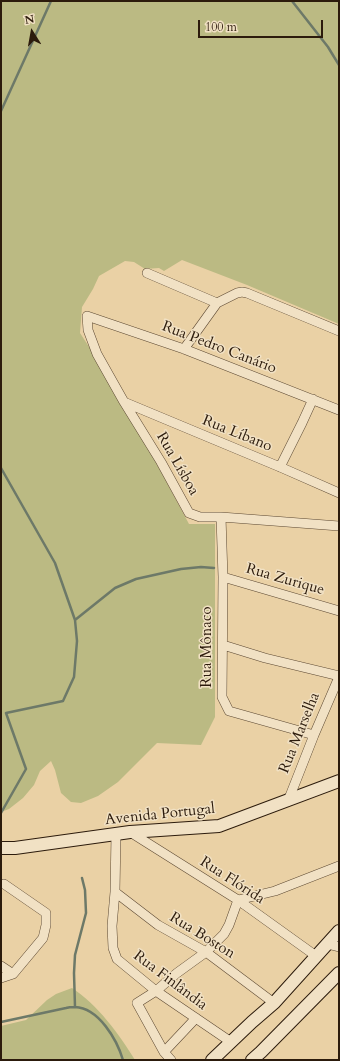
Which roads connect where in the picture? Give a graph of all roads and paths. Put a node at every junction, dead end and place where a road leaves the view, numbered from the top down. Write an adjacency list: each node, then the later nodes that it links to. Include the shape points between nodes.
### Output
1 (147, 273): 2 (street)
2 (217, 303): 4 (street, via 237,293 247,293); 5 (street)
3 (87, 316): 5 (street, Rua Pedro Canário); 7 (street, Rua Lísboa, via 88,330 98,354)
4 (339, 330)
5 (184, 349): 6 (street, Rua Pedro Canário)
6 (313, 399): 8 (street, Rua Pedro Canário); 9 (street)
7 (124, 402): 9 (street, Rua Líbano); 11 (street, Rua Lísboa, via 189,513 200,517)
8 (339, 410)
9 (280, 467): 10 (street, Rua Líbano)
10 (339, 493)
11 (221, 517): 12 (street, Rua Lísboa); 13 (street, Rua Mônaco)
12 (339, 526)
13 (223, 577): 14 (street, Rua Zurique); 15 (street, Rua Mônaco)
14 (339, 611)
15 (223, 645): 16 (street); 17 (street, Rua Mônaco, via 222,697 229,711)
16 (339, 677): 17 (street, Rua Marselha)
17 (314, 735): 19 (street, Rua Marselha)
18 (339, 781): 19 (street, Avenida Portugal)
19 (288, 801): 20 (street, Avenida Portugal, via 219,826)
20 (130, 832): 21 (street, Avenida Portugal); 26 (street, Rua Flórida)
21 (116, 834): 22 (street, Avenida Portugal); 25 (street, Rua Finlândia)
22 (1, 848)
23 (339, 866): 26 (street, via 275,891)
24 (4, 884): 33 (street, via 46,913 43,938)
25 (115, 892): 30 (street, Rua Boston, via 158,925); 36 (street, Rua Finlândia, via 112,926 113,948 117,959)
26 (238, 900): 30 (street, via 224,934); 31 (street, Rua Flórida)
27 (339, 931): 28 (street)
28 (327, 944): 29 (street); 31 (street)
29 (339, 947)
30 (206, 952): 36 (street); 37 (street, Rua Boston)
31 (316, 956): 37 (street)
32 (1, 966): 33 (street)
33 (12, 974): 35 (street)
34 (339, 974): 43 (street)
35 (1, 978)
36 (156, 990): 38 (street, Rua Finlândia); 40 (street, via 137,1003)
37 (274, 1003): 39 (street)
38 (196, 1018): 39 (street, Rua Finlândia); 40 (street)
39 (231, 1042): 42 (street)
40 (164, 1052): 41 (street)
41 (170, 1060)
42 (212, 1060)
43 (252, 1060)

